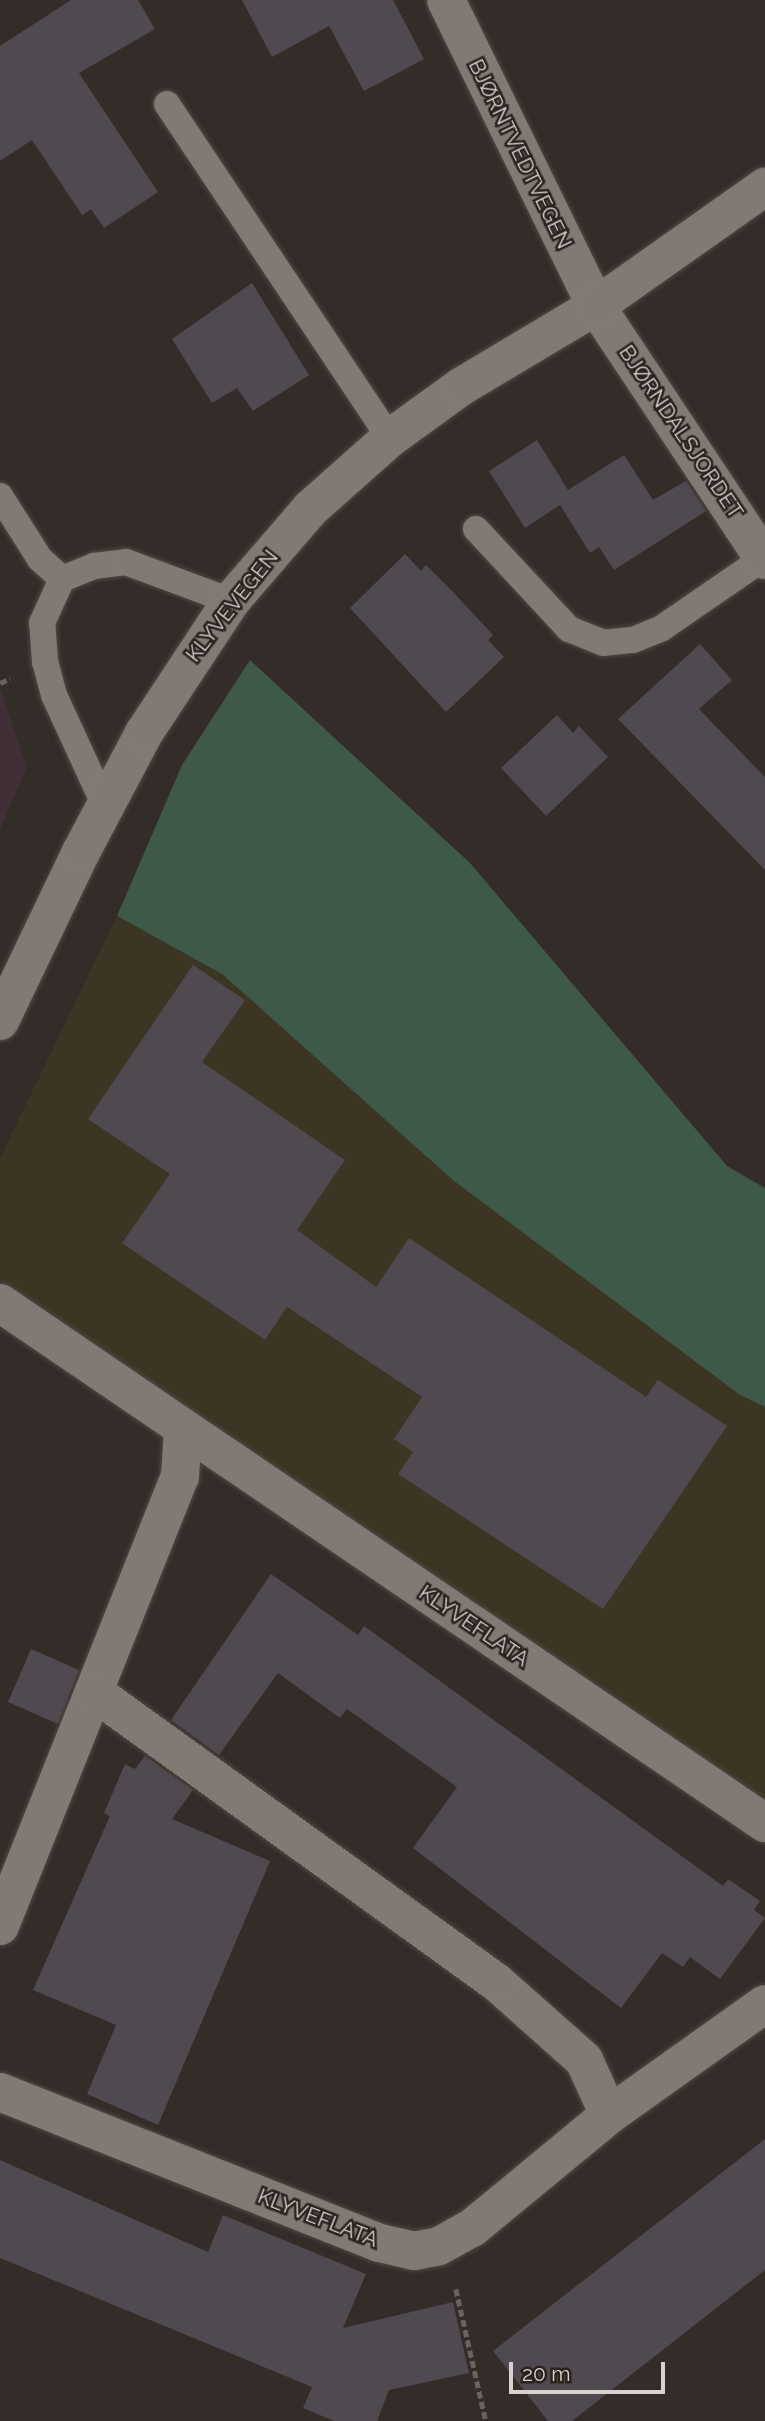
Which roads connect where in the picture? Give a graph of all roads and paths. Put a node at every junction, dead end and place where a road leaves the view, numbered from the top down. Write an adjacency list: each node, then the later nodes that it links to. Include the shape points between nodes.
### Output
1 (446, 0): 4 (street, BJØRNTVEDTVEGEN)
2 (167, 104): 5 (lane)
3 (765, 187): 4 (street, KLYVEVEGEN)
4 (596, 306): 5 (street, KLYVEVEGEN, via 495,364); 8 (street, BJØRNDALSJORDET)
5 (390, 438): 10 (street, KLYVEVEGEN, via 310,509)
6 (0, 496): 9 (lane, via 40,559)
7 (476, 529): 8 (lane, via 569,629 603,643 633,640 662,628)
8 (765, 559)
9 (62, 579): 10 (lane, via 94,566 126,562); 11 (lane, via 42,623 45,662 54,695)
10 (230, 601): 11 (street, KLYVEVEGEN, via 189,660)
11 (105, 806): 12 (street, KLYVEVEGEN)
12 (0, 1021)
13 (0, 1303): 14 (street, KLYVEFLATA)
14 (183, 1429): 15 (street, via 180,1477); 16 (street, KLYVEFLATA)
15 (94, 1692): 17 (street); 20 (street, via 496,1982 584,2060)
16 (765, 1823)
17 (0, 1926)
18 (765, 2004): 20 (street, KLYVEFLATA)
19 (0, 2092): 21 (street, KLYVEFLATA, via 380,2243 414,2251)
20 (609, 2115): 21 (street, KLYVEFLATA, via 472,2228)
21 (439, 2246): 22 (path, via 464,2307)
22 (486, 2421)

